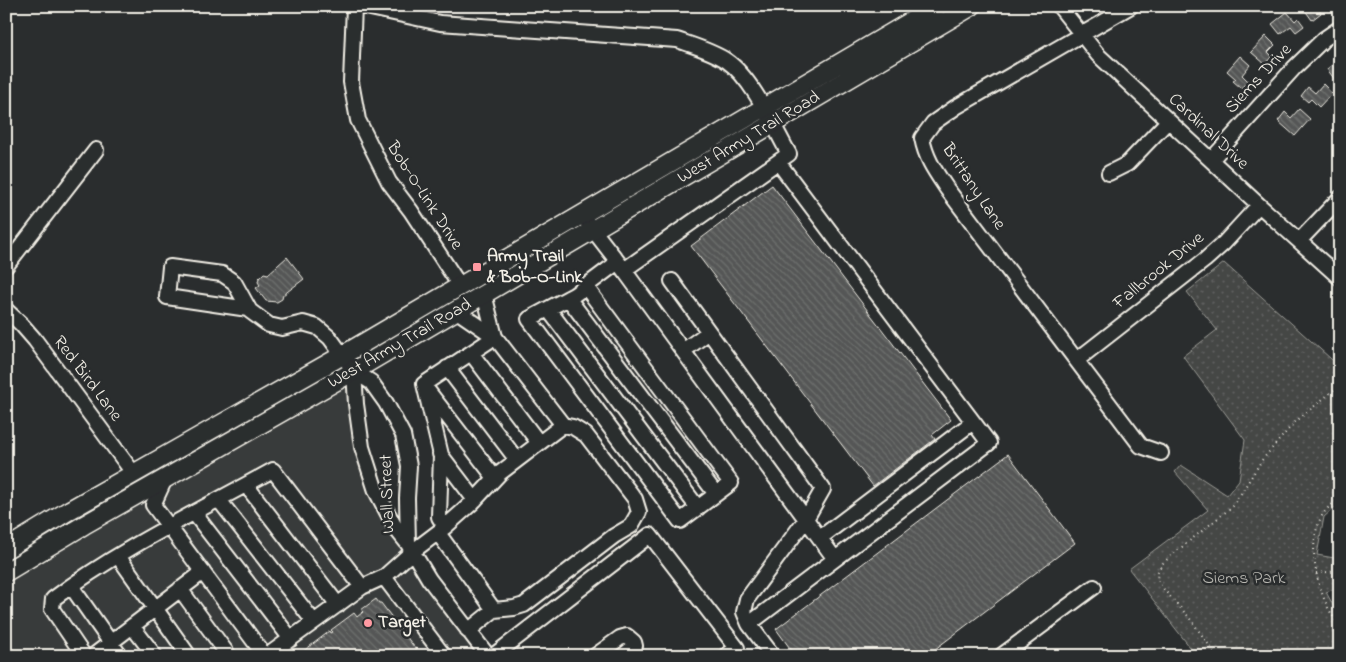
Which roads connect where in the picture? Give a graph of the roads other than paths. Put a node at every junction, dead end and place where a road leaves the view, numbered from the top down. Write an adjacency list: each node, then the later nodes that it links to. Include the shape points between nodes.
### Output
1 (354, 6): 25 (street, Bob-O-Link Drive, via 351,82 361,129 389,182)
2 (361, 6): 9 (street, via 440,24 677,40 727,61 743,76)
3 (936, 6): 9 (main road, West Army Trail Road)
4 (972, 6): 11 (main road, West Army Trail Road)
5 (1060, 6): 8 (street, Cardinal Drive)
6 (1131, 6): 8 (street)
7 (1340, 28): 13 (street, Siems Drive, via 1305,57)
8 (1082, 35): 10 (street, Cardinal Drive, via 1098,55); 38 (street, Brittany Lane, via 944,114 922,138 930,164 947,189)
9 (763, 108): 11 (street); 18 (main road, West Army Trail Road)
10 (1168, 121): 13 (street, Cardinal Drive); 15 (street, via 1127,164)
11 (772, 124): 14 (street, via 788,154); 19 (main road, West Army Trail Road)
12 (96, 150): 21 (street)
13 (1211, 160): 17 (street, Cardinal Drive)
14 (778, 162): 22 (street); 42 (street)
15 (1109, 173)
16 (1340, 198): 20 (street)
17 (1259, 206): 20 (street, Cardinal Drive); 38 (street, Fallbrook Drive, via 1205,260)
18 (582, 215): 19 (street); 25 (main road, West Army Trail Road)
19 (594, 230): 22 (street); 27 (main road, West Army Trail Road)
20 (1299, 241): 23 (street, Cardinal Drive)
21 (6, 266)
22 (621, 266): 26 (street); 35 (street)
23 (1340, 278)
24 (672, 281): 33 (street)
25 (460, 286): 37 (main road, West Army Trail Road)
26 (586, 287): 28 (street); 52 (street, via 731,483)
27 (484, 294): 32 (main road, West Army Trail Road); 34 (street)
28 (568, 298): 30 (street); 52 (street)
29 (248, 309): 29 (street, via 234,282 222,274 170,267 167,297); 37 (street, Wall Street, via 269,325 282,328 303,323 317,327)
30 (548, 309): 55 (street); 55 (street, via 529,319 680,521)
31 (6, 310): 48 (street, Red Bird Lane, via 35,340)
32 (457, 311): 34 (street); 40 (main road, West Army Trail Road)
33 (709, 332): 35 (street); 57 (street, via 824,489)
34 (495, 337): 36 (street); 43 (street)
35 (683, 351): 57 (street)
36 (471, 353): 39 (street); 44 (street)
37 (343, 355): 40 (street, Wall Street); 48 (main road, West Army Trail Road)
38 (1077, 360): 45 (street, via 1141,446)
39 (447, 368): 41 (street, via 424,384); 47 (street)
40 (354, 371): 50 (main road, West Army Trail Road); 62 (street, Wall Street, via 362,447 373,482 396,529); 62 (street, Wall Street, via 371,382 403,435 409,466)
41 (425, 387): 46 (street); 49 (street)
42 (973, 422): 60 (street); 64 (street, via 989,443)
43 (563, 425): 44 (street); 74 (street, via 573,427 586,436 635,499 639,512 636,521 524,605)
44 (539, 443): 47 (street)
45 (1161, 452)
46 (440, 454): 54 (street); 59 (street, via 439,517)
47 (517, 460): 49 (street)
48 (134, 474): 61 (main road, West Army Trail Road)
49 (495, 478): 54 (street)
50 (165, 479): 58 (street, via 153,505); 65 (main road, West Army Trail Road)
51 (246, 486): 53 (street); 69 (street, via 273,470); 72 (street)
52 (716, 494): 55 (street)
53 (220, 500): 56 (street); 75 (street)
54 (475, 500): 59 (street)
55 (698, 508)
56 (194, 513): 58 (street); 79 (street)
57 (806, 519): 60 (street); 76 (street, via 746,599 744,612)
58 (169, 526): 63 (street); 66 (street)
59 (442, 530): 62 (street); 74 (street)
60 (820, 538): 64 (street)
61 (6, 548)
62 (410, 548): 67 (street); 78 (street, Wall Street)
63 (118, 556): 68 (street); 73 (street)
64 (835, 559): 76 (street)
65 (6, 572)
66 (203, 572): 71 (street); 87 (street)
67 (384, 577): 69 (street); 88 (street)
68 (71, 586): 80 (street); 81 (street, via 53,599 52,610)
69 (362, 587): 72 (street)
70 (1094, 588): 95 (street)
71 (180, 589): 73 (street); 86 (street)
72 (338, 605): 75 (street)
73 (155, 609): 77 (street); 85 (street)
74 (494, 610): 78 (street)
75 (314, 622): 79 (street)
76 (749, 624): 94 (street)
77 (132, 626): 80 (street); 84 (street)
78 (468, 631): 89 (street, Wall Street)
79 (290, 639): 87 (street)
80 (110, 642): 82 (street); 83 (street)
81 (84, 656)
82 (93, 656)
83 (120, 656)
84 (155, 656)
85 (189, 656)
86 (229, 656)
87 (266, 656)
88 (444, 656)
89 (488, 656)
90 (493, 656): 93 (street, via 650,535 737,648)
91 (595, 656): 92 (street, via 627,636 635,646)
92 (623, 656)
93 (726, 656)
94 (773, 656)
95 (1001, 656)

